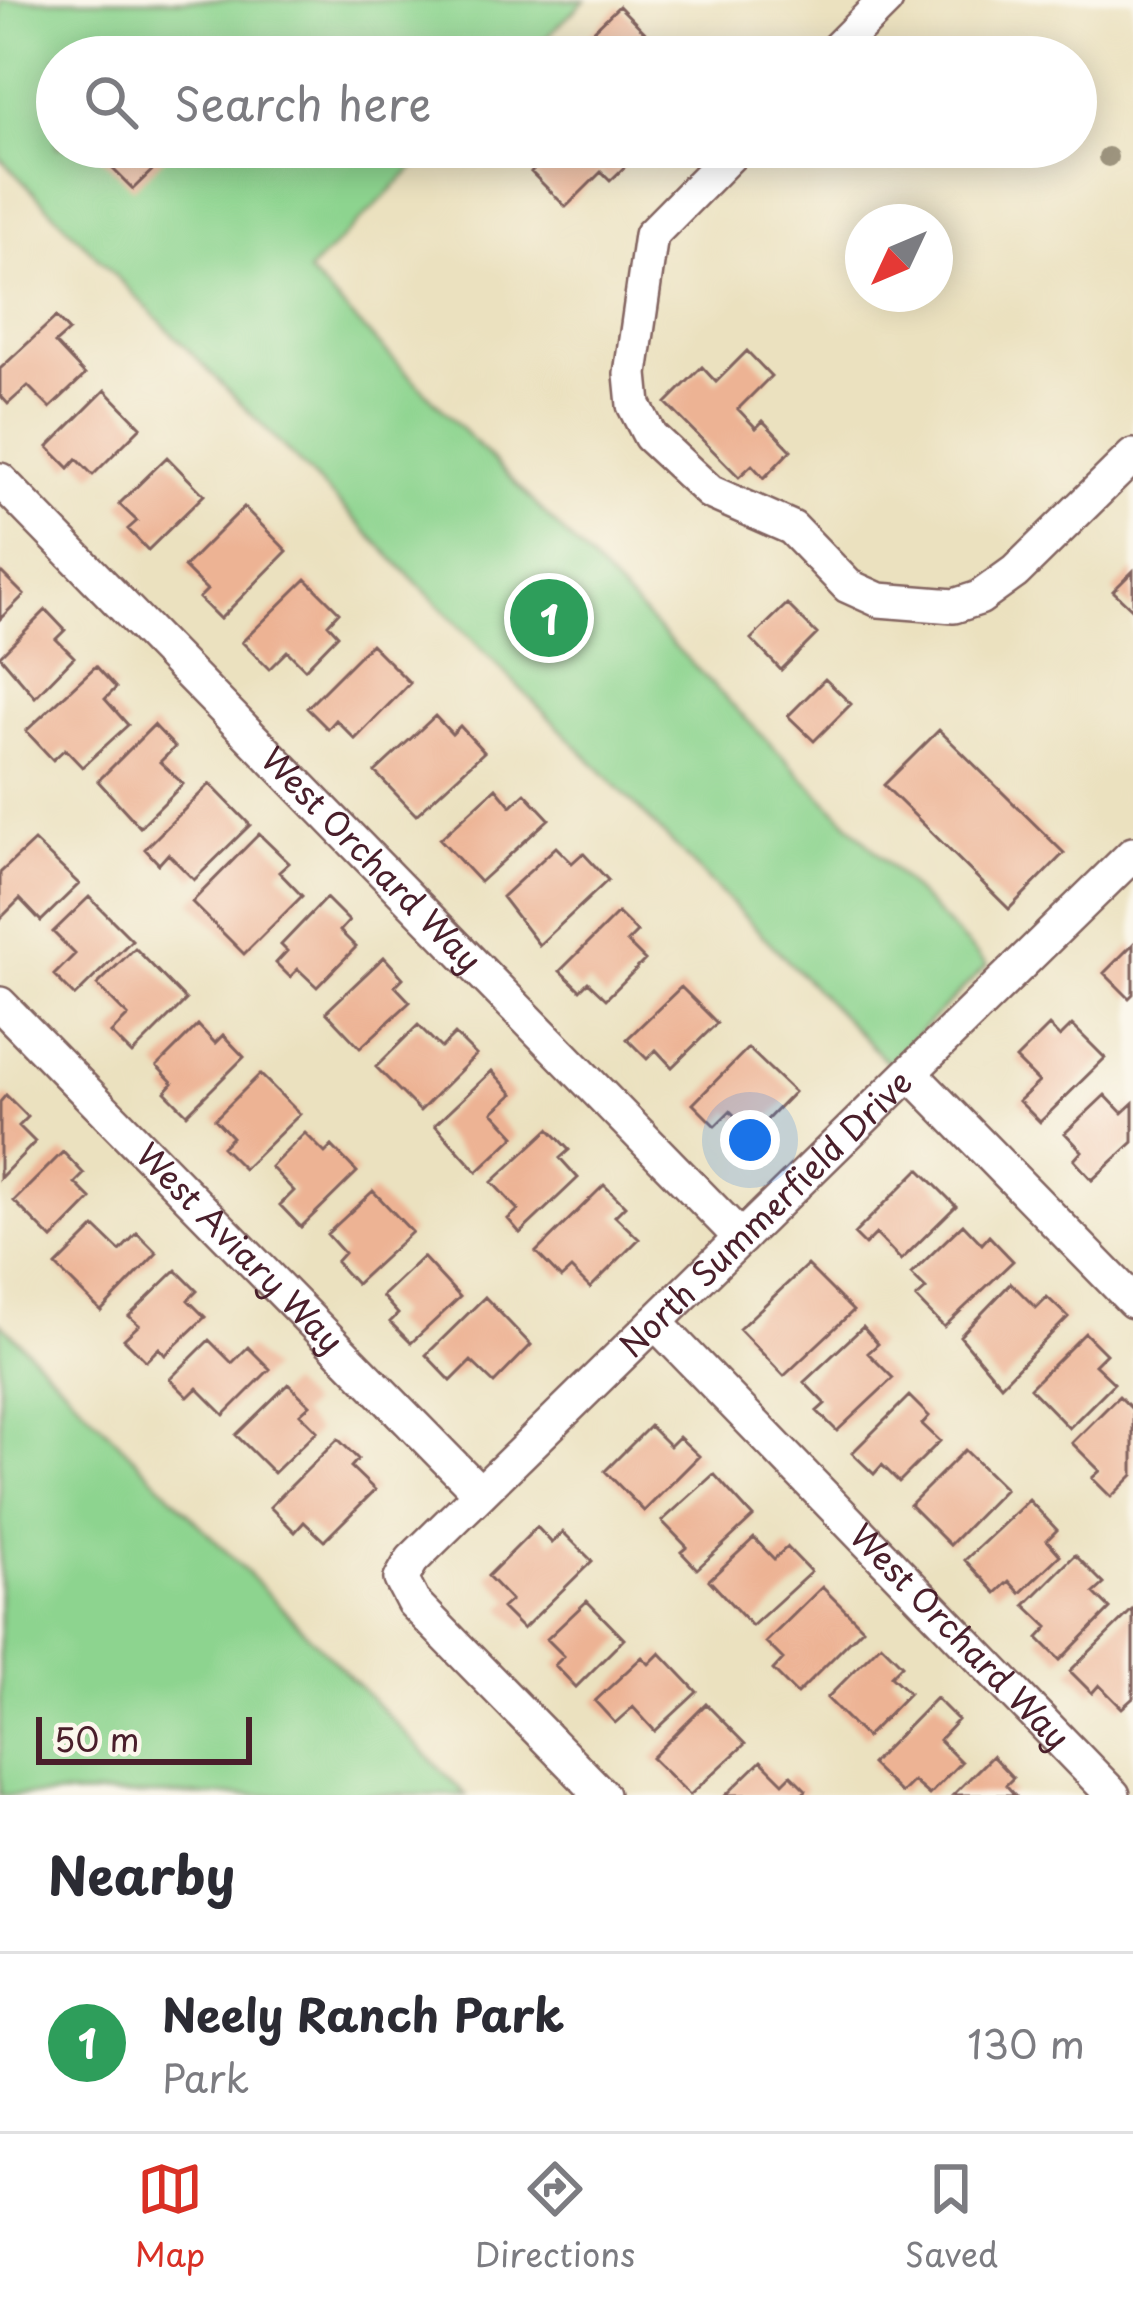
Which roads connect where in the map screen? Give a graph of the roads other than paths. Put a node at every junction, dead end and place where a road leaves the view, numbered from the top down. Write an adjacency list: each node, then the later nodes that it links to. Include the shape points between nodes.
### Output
1 (886, 0): 2 (street)
2 (850, 36)
3 (717, 168): 4 (street, via 650,235 631,374 634,405 650,436 710,492 792,528 848,586 879,599 954,606 1015,572)
4 (1133, 456)
5 (0, 480): 9 (street, West Orchard Way)
6 (1133, 854): 8 (street, North Summerfield Drive)
7 (0, 1004): 12 (street, West Aviary Way)
8 (910, 1072): 9 (street, North Summerfield Drive); 10 (street)
9 (741, 1238): 11 (street, North Summerfield Drive)
10 (1133, 1301)
11 (655, 1322): 12 (street, North Summerfield Drive); 14 (street, West Orchard Way)
12 (480, 1493): 13 (street, North Summerfield Drive, via 401,1579 412,1602)
13 (602, 1795)
14 (1113, 1795)

